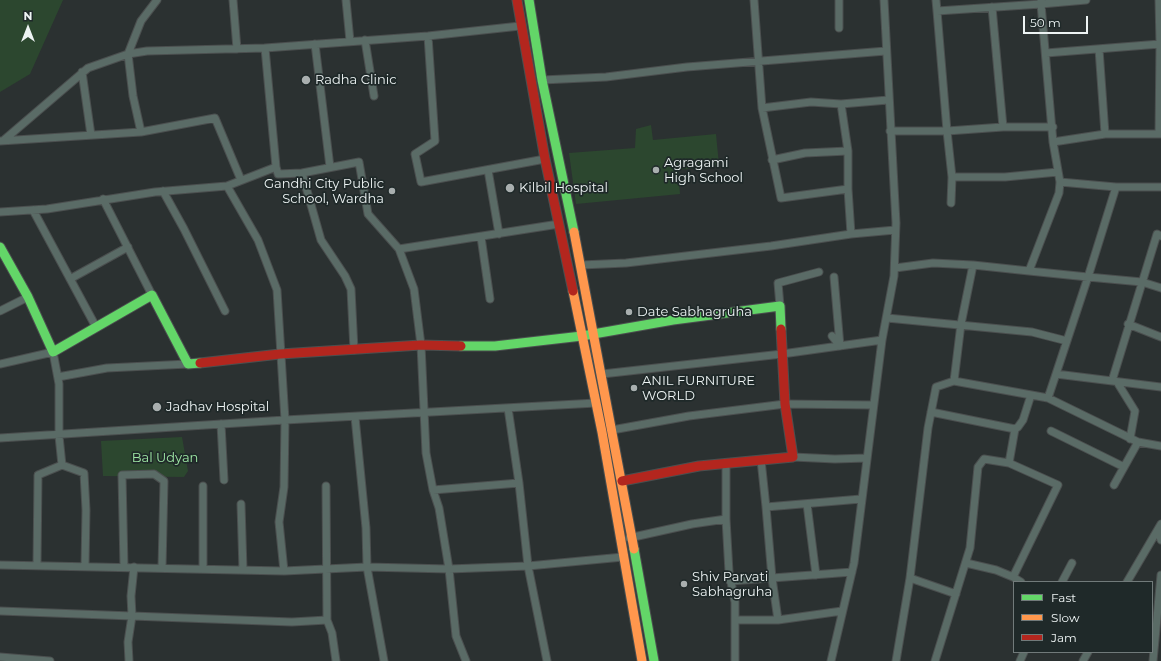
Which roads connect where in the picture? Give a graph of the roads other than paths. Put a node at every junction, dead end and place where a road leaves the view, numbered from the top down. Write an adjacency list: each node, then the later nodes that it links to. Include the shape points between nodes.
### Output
1 (157, 0): 27 (street, via 141,21)
2 (233, 0): 23 (street)
3 (346, 0): 19 (street)
4 (517, 0): 15 (main road)
5 (529, 0): 30 (main road)
6 (754, 0): 28 (street)
7 (838, 0): 16 (street)
8 (884, 0): 25 (street)
9 (936, 0): 14 (street)
10 (1086, 0): 12 (street)
11 (1159, 0): 21 (street)
12 (1041, 2): 13 (street); 26 (street)
13 (992, 7): 14 (street); 35 (street)
14 (937, 11): 38 (street)
15 (520, 26): 17 (street); 46 (main road)
16 (839, 28)
17 (428, 36): 18 (street); 50 (street, via 435,141 415,154 421,182)
18 (364, 40): 19 (street); 31 (street)
19 (350, 41): 20 (street)
20 (315, 44): 22 (street); 49 (street)
21 (1160, 44): 24 (street); 41 (street)
22 (265, 48): 23 (street); 48 (street)
23 (237, 49): 27 (street, via 147,51)
24 (1099, 49): 26 (street); 40 (street)
25 (886, 51): 28 (street); 32 (street)
26 (1046, 53): 36 (street)
27 (128, 54): 29 (street, via 94,64); 39 (street)
28 (758, 61): 30 (street, via 606,77); 34 (street)
29 (82, 72): 42 (street); 43 (street)
30 (542, 80): 74 (main road)
31 (374, 96)
32 (888, 100): 33 (street); 37 (street)
33 (841, 104): 34 (street, via 811,102); 45 (street)
34 (762, 108): 47 (street)
35 (1002, 127): 36 (street); 38 (street)
36 (1053, 127): 44 (street)
37 (890, 131): 38 (street); 66 (street)
38 (947, 131): 53 (street)
39 (141, 132): 42 (street); 54 (street, via 215,118)
40 (1105, 134): 41 (street); 44 (street)
41 (1160, 134)
42 (91, 135): 43 (street)
43 (2, 140)
44 (1053, 142): 51 (street)
45 (848, 151): 47 (street, via 805,153); 59 (street)
46 (545, 159): 50 (street); 65 (main road)
47 (772, 160): 59 (street, via 781,198)
48 (276, 167): 52 (street, via 278,174); 54 (street)
49 (330, 167): 52 (street); 73 (street, via 359,162 368,214)
50 (488, 170): 67 (street)
51 (1058, 172): 53 (street, via 1005,177); 56 (street)
52 (302, 173): 102 (street, via 321,240 351,289)
53 (952, 177): 62 (street)
54 (241, 180): 55 (street)
55 (227, 186): 60 (street); 104 (street, via 258,240 277,290)
56 (1059, 187): 58 (street); 77 (street)
57 (1161, 187): 58 (street)
58 (1116, 188): 80 (street)
59 (848, 190): 68 (street)
60 (163, 191): 61 (street); 89 (street)
61 (104, 199): 63 (street); 72 (street)
62 (951, 203)
63 (33, 210): 64 (street); 81 (street)
64 (0, 212)
65 (559, 224): 67 (street); 95 (main road)
66 (895, 230): 68 (street); 76 (street)
67 (499, 234): 70 (street)
68 (851, 234): 74 (street, via 626,263)
69 (1161, 236): 82 (street, via 1157,234)
70 (481, 237): 73 (street); 86 (street)
71 (0, 247): 85 (main road)
72 (128, 247): 81 (street); 84 (street)
73 (399, 249): 100 (street, via 414,288)
74 (581, 265): 94 (main road)
75 (973, 265): 76 (street, via 933,263); 77 (street); 91 (street)
76 (895, 268): 90 (street)
77 (1029, 271): 80 (street)
78 (819, 272): 87 (street, via 778,283)
79 (834, 277): 101 (street)
80 (1088, 277): 82 (street); 99 (street)
81 (70, 279): 93 (street)
82 (1142, 282): 83 (street); 92 (street)
83 (1161, 288)
84 (152, 295): 93 (main road); 107 (main road)
85 (28, 297): 88 (street); 103 (main road)
86 (490, 298)
87 (780, 306): 94 (main road); 105 (main road)
88 (0, 311)
89 (225, 311)
90 (886, 318): 91 (street); 98 (street)
91 (961, 324): 99 (street, via 1032,332); 111 (street)
92 (1128, 324): 97 (street); 112 (street)
93 (96, 327): 103 (main road)
94 (594, 333): 95 (main road); 108 (main road)
95 (582, 336): 100 (main road, via 496,346); 116 (main road)
96 (832, 336): 101 (street)
97 (1161, 337)
98 (882, 340): 101 (street); 118 (street)
99 (1067, 341): 109 (street)
100 (421, 345): 102 (main road); 121 (street)
101 (840, 346): 105 (street)
102 (354, 350): 104 (main road)
103 (53, 352): 106 (street); 110 (street)
104 (280, 354): 107 (main road); 123 (street)
105 (782, 354): 108 (street); 117 (main road)
106 (0, 364)
107 (188, 364): 110 (street, via 107,368)
108 (602, 374): 126 (main road)
109 (1056, 374): 112 (street); 115 (street)
110 (58, 377): 128 (street)
111 (954, 381): 114 (street); 120 (street, via 936,387)
112 (1115, 381): 113 (street); 130 (street, via 1135,411)
113 (1161, 387)
114 (1031, 395): 115 (street); 125 (street, via 1023,420)
115 (1048, 398): 130 (street)
116 (596, 403): 119 (street); 154 (main road)
117 (785, 404): 118 (street); 126 (street, via 689,416); 133 (main road)
118 (873, 405): 134 (street)
119 (508, 408): 121 (street); 142 (street)
120 (931, 412): 125 (street); 177 (street)
121 (423, 414): 122 (street); 146 (street, via 426,453)
122 (355, 417): 123 (street); 166 (street, via 366,528)
123 (285, 420): 124 (street); 171 (street, via 284,486 280,522)
124 (220, 424): 128 (street); 140 (street)
125 (1015, 429): 136 (street)
126 (612, 430): 141 (main road)
127 (1051, 431): 139 (street)
128 (59, 436): 129 (street); 138 (street)
129 (0, 438)
130 (1130, 439): 131 (street)
131 (1138, 442): 132 (street); 139 (street)
132 (1161, 446)
133 (793, 457): 134 (street); 135 (main road)
134 (867, 458): 147 (street)
135 (761, 460): 137 (main road); 150 (street)
136 (1009, 463): 157 (street, via 984,459 978,467 970,548); 175 (street, via 1058,485)
137 (726, 464): 141 (main road, via 698,466); 151 (street)
138 (62, 465): 160 (street, via 38,475); 161 (street, via 84,473)
139 (1124, 468): 143 (street)
140 (224, 480)
141 (622, 480): 153 (main road)
142 (519, 482): 146 (street); 162 (street)
143 (1114, 485)
144 (203, 486): 167 (street)
145 (326, 486): 170 (street)
146 (433, 490): 168 (street, via 439,508)
147 (862, 499): 149 (street); 172 (street)
148 (241, 504): 169 (street)
149 (807, 504): 150 (street); 173 (street)
150 (766, 507): 176 (street)
151 (726, 519): 153 (street); 178 (street)
152 (1159, 527): 155 (street); 181 (street)
153 (631, 538): 154 (street); 197 (main road)
154 (619, 540): 156 (main road)
155 (1161, 540)
156 (623, 557): 162 (street); 196 (main road)
157 (966, 563): 175 (street); 182 (street)
158 (1072, 563): 180 (street)
159 (0, 565): 160 (street)
160 (37, 565): 161 (street)
161 (85, 566): 163 (street)
162 (528, 566): 168 (street); 195 (street)
163 (124, 567): 164 (street); 165 (street, via 122,475 154,474 164,481)
164 (134, 567): 165 (street); 185 (street)
165 (162, 568): 167 (street)
166 (367, 568): 168 (street); 170 (street); 193 (street)
167 (203, 569): 169 (street)
168 (449, 569): 194 (street, via 456,636)
169 (243, 570): 171 (street)
170 (327, 570): 171 (street); 186 (street)
171 (284, 571)
172 (852, 572): 173 (street); 184 (street)
173 (816, 575): 176 (street)
174 (1161, 575): 202 (street)
175 (1013, 577): 179 (street)
176 (772, 578): 178 (street); 188 (street)
177 (910, 578): 182 (street); 200 (street)
178 (730, 580): 187 (street, via 735,602)
179 (1019, 581)
180 (1063, 581)
181 (1128, 581)
182 (956, 594): 201 (street)
183 (0, 611): 185 (street)
184 (842, 611): 188 (street); 199 (street)
185 (132, 616): 186 (street, via 292,622); 191 (street, via 128,642)
186 (327, 620): 192 (street, via 332,633)
187 (735, 620): 188 (street); 198 (street)
188 (778, 620)
189 (0, 657): 190 (street)
190 (50, 661)
191 (129, 661)
192 (336, 661)
193 (384, 661)
194 (466, 661)
195 (547, 661)
196 (642, 661)
197 (654, 661)
198 (735, 661)
199 (831, 661)
200 (896, 661)
201 (935, 661)
202 (1153, 661)

